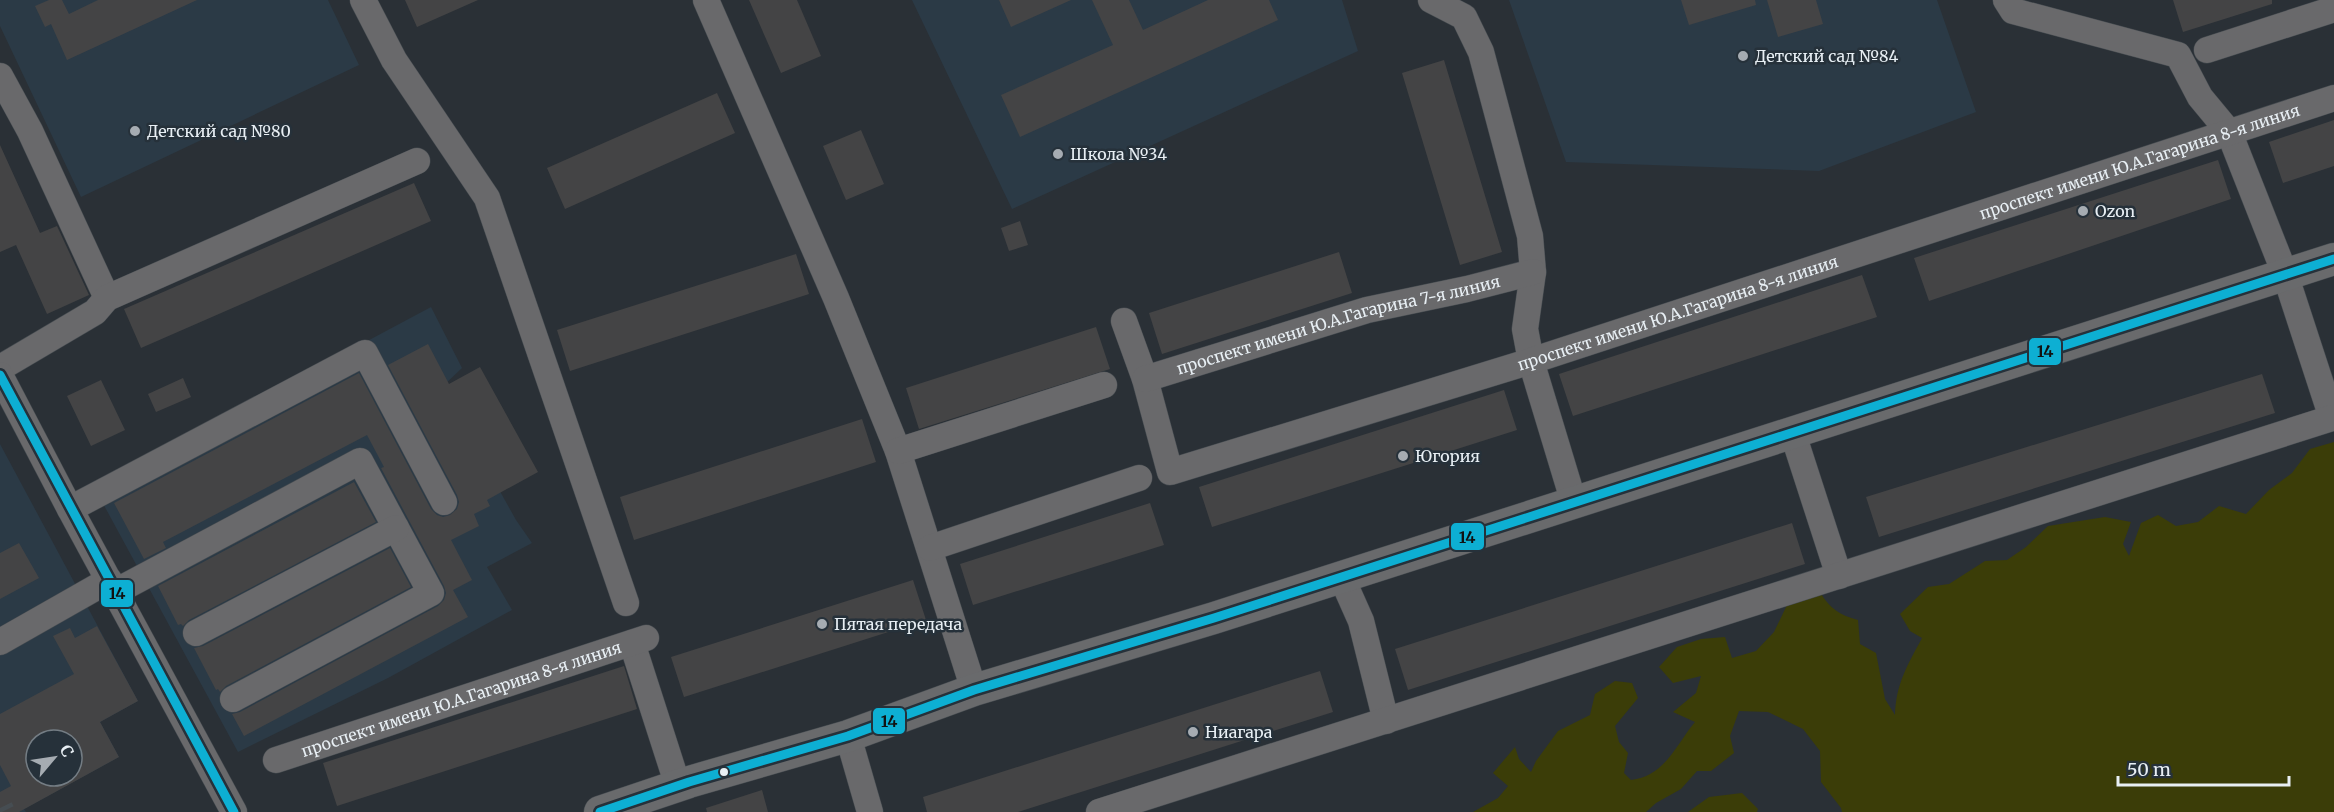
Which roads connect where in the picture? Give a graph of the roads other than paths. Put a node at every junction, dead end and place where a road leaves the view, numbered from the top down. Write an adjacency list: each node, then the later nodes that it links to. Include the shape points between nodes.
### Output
1 (363, 0): 33 (street, via 394,60 487,198)
2 (706, 0): 23 (street, via 836,297)
3 (1431, 0): 12 (street, via 1464,17 1481,52 1530,236)
4 (2006, 0): 9 (street, via 2013,11 2178,55 2200,97)
5 (2334, 9): 6 (street)
6 (2207, 50)
7 (0, 76): 14 (street, via 30,131)
8 (2334, 98): 9 (street, проспект имени Ю.А.Гагарина 8-я линия)
9 (2229, 132): 13 (street); 16 (street, проспект имени Ю.А.Гагарина 8-я линия)
10 (417, 162): 14 (street)
11 (2334, 259): 13 (main road)
12 (1533, 272): 16 (street, via 1525,329); 19 (street, проспект имени Ю.А.Гагарина 7-я линия, via 1367,309)
13 (2285, 274): 21 (street); 22 (main road)
14 (107, 298): 17 (street, via 95,312)
15 (1124, 321): 19 (street, проспект имени Ю.А.Гагарина 8-я линия)
16 (1531, 361): 19 (street, проспект имени Ю.А.Гагарина 8-я линия, via 1170,472); 26 (street)
17 (0, 368)
18 (0, 375): 27 (street)
19 (1145, 379)
20 (1104, 386): 23 (street)
21 (2333, 417): 31 (street)
22 (1793, 434): 26 (main road); 31 (street)
23 (898, 452): 29 (street)
24 (1139, 478): 29 (street)
25 (444, 502): 27 (street, via 365,353)
26 (1574, 503): 30 (main road)
27 (70, 509): 32 (street)
28 (396, 528): 32 (street, via 360,461); 34 (street); 37 (street, via 431,593)
29 (930, 548): 36 (street)
30 (1341, 576): 36 (main road); 38 (street, via 1361,621)
31 (1839, 576): 38 (street)
32 (112, 586): 35 (street); 42 (street)
33 (626, 603)
34 (196, 633)
35 (0, 642)
36 (974, 690): 39 (main road)
37 (233, 699)
38 (1386, 721): 45 (street)
39 (848, 735): 41 (main road); 44 (street)
40 (276, 760): 41 (street, проспект имени Ю.А.Гагарина 8-я линия, via 639,640)
41 (678, 786): 43 (main road)
42 (234, 812)
43 (600, 812)
44 (870, 812)
45 (1099, 812)

